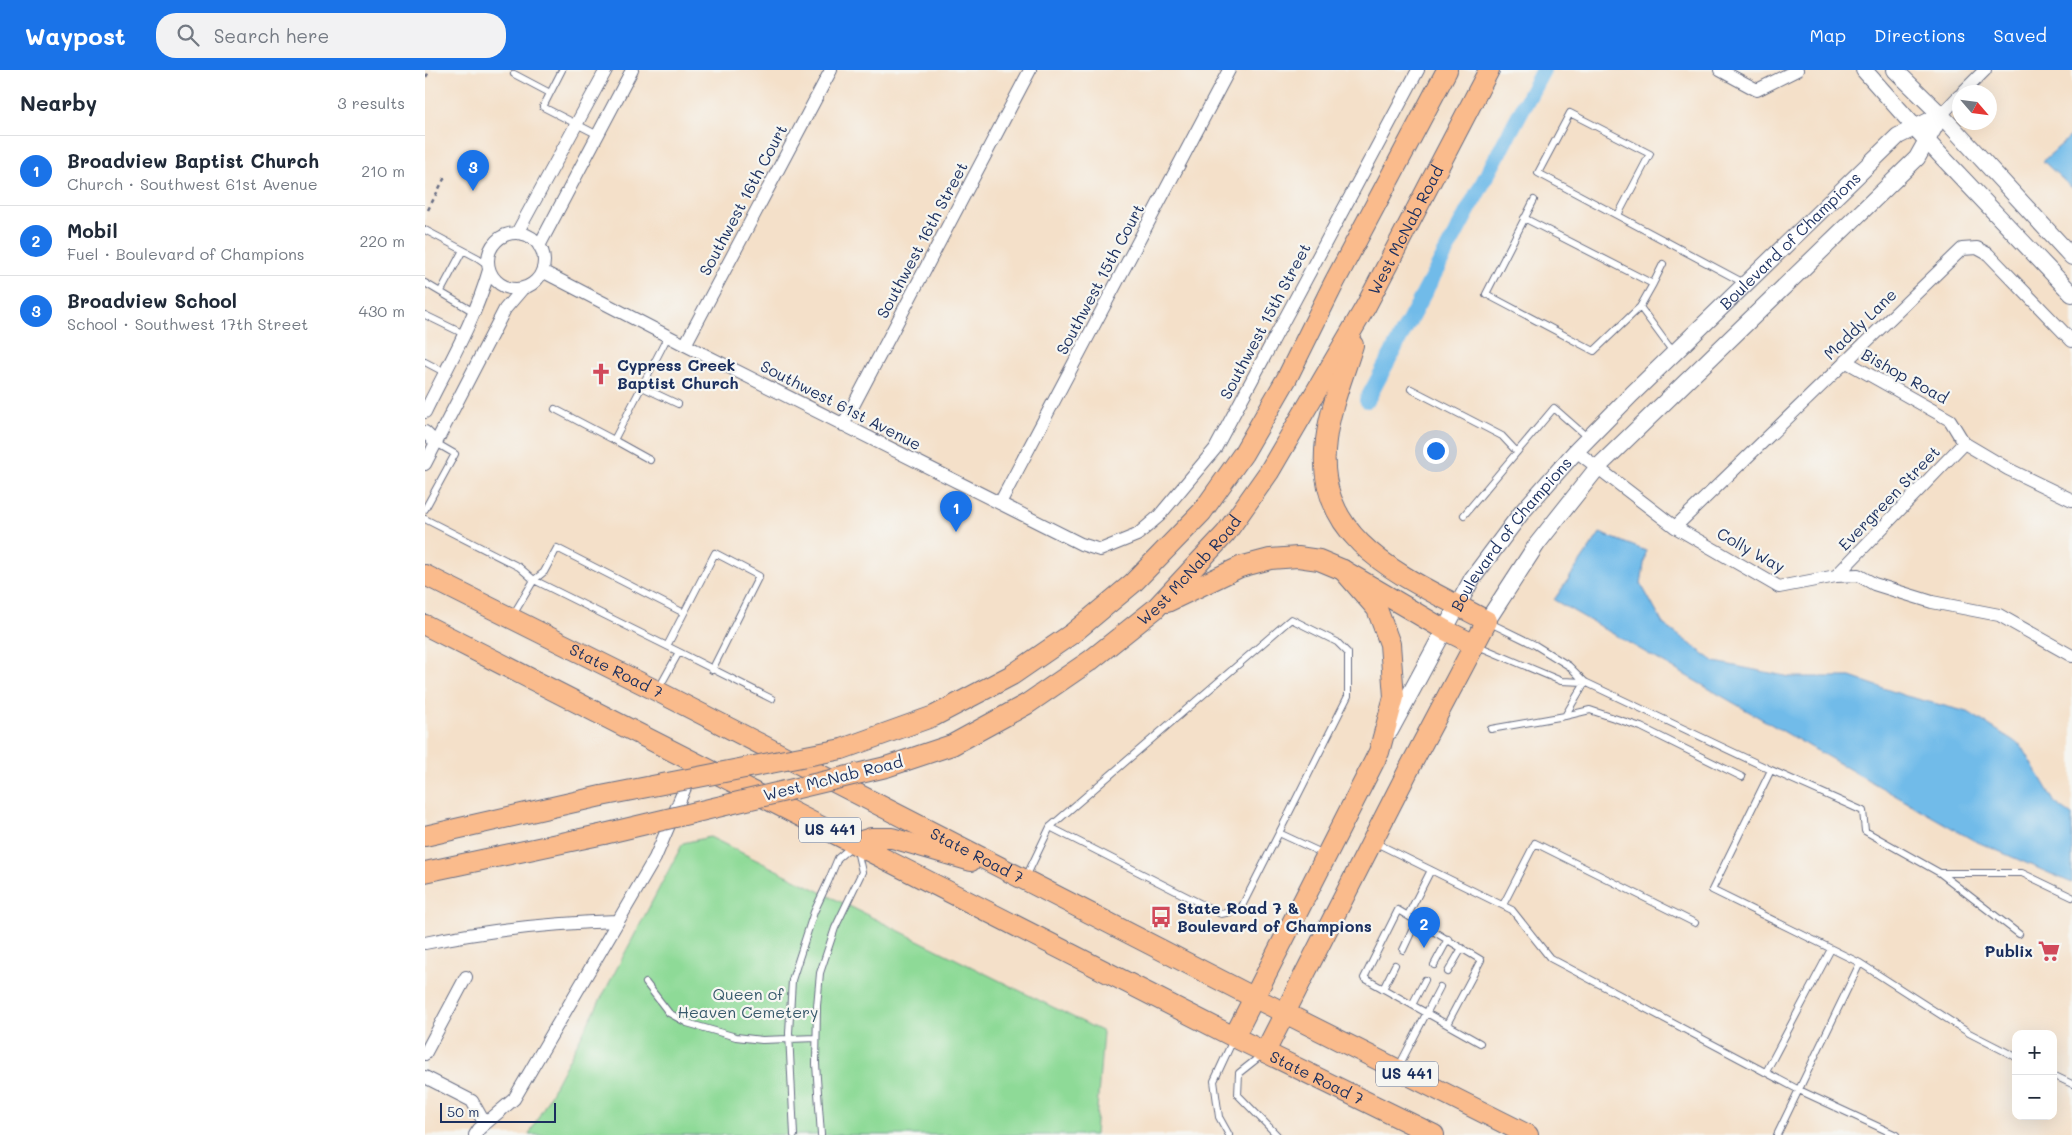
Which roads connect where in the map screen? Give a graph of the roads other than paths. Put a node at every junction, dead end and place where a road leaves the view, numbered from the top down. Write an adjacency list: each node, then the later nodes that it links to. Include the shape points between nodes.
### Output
1 (562, 70): 17 (lane)
2 (606, 70): 20 (street)
3 (632, 70): 22 (street)
4 (831, 70): 48 (street, Southwest 16th Court)
5 (1030, 70): 58 (street, Southwest 16th Street)
6 (1229, 70): 70 (street, Southwest 15th Court)
7 (1418, 70): 75 (street, Southwest 15th Street, via 1215,449 1159,516 1137,535)
8 (1447, 70): 104 (main road, West McNab Road, bridge, via 1287,378 1243,454 1202,512 1133,583 1073,633 1012,675 934,716 843,749 601,796)
9 (1489, 70): 41 (main road, West McNab Road)
10 (1720, 70): 11 (street, via 1757,90)
11 (1797, 70)
12 (1864, 70): 21 (street)
13 (1895, 70): 19 (street)
14 (1985, 70): 16 (street)
15 (514, 74): 17 (lane)
16 (1970, 85)
17 (550, 93): 20 (lane, via 543,107)
18 (1952, 104): 19 (street)
19 (1941, 116): 21 (street, Boulevard of Champions); 23 (street, Boulevard of Champions); 31 (street)
20 (577, 124): 22 (lane); 28 (street)
21 (1915, 128): 23 (street); 37 (street, Boulevard of Champions, via 1898,136)
22 (598, 135): 29 (street)
23 (1927, 141): 40 (street); 68 (street, Boulevard of Champions, via 1917,158)
24 (1534, 200): 26 (lane)
25 (1618, 215): 25 (lane, via 1538,173 1570,113 1650,154); 37 (lane)
26 (1524, 218): 36 (lane); 42 (lane, via 1486,294 1594,351)
27 (425, 230): 30 (lane)
28 (517, 234): 29 (street, via 526,235); 33 (street, via 507,235 493,246)
29 (539, 246): 34 (street, via 544,263)
30 (463, 250): 33 (lane); 39 (lane)
31 (2072, 257)
32 (1663, 264): 36 (lane)
33 (489, 267): 38 (street, via 506,288); 43 (street, via 483,294)
34 (542, 271): 38 (street, via 535,282); 46 (street, Southwest 61st Avenue)
35 (425, 283): 39 (lane)
36 (1653, 284): 42 (lane)
37 (1745, 284): 49 (street, Boulevard of Champions)
38 (523, 288): 63 (street, via 505,309)
39 (441, 291): 43 (lane)
40 (2072, 294)
41 (1366, 306): 80 (main road, via 1334,404 1326,442 1326,476 1333,502 1347,530 1370,553 1396,573); 81 (main road, West McNab Road, via 1269,472 1226,533)
42 (1640, 307): 49 (lane)
43 (474, 312): 45 (street)
44 (425, 315): 45 (lane)
45 (464, 334): 52 (street)
46 (668, 336): 48 (street, Southwest 61st Avenue); 53 (lane)
47 (2072, 341): 50 (street, Maddy Lane, via 1988,254 1977,248 1962,249)
48 (685, 345): 58 (street, Southwest 61st Avenue)
49 (1674, 353): 60 (street, Boulevard of Champions)
50 (1845, 361): 62 (street, Bishop Road, via 1950,420); 74 (street, Maddy Lane)
51 (425, 362): 52 (lane)
52 (444, 372): 57 (street)
53 (641, 387): 55 (lane); 61 (lane)
54 (1411, 389): 65 (lane, via 1502,436)
55 (678, 404)
56 (555, 410): 61 (lane)
57 (425, 412)
58 (843, 425): 70 (street, Southwest 61st Avenue)
59 (425, 432): 63 (street)
60 (1589, 438): 64 (street, Boulevard of Champions); 65 (lane, via 1554,408)
61 (614, 440): 66 (lane)
62 (1965, 443): 69 (street, Bishop Road, via 2008,469); 78 (street, Evergreen Street)
63 (436, 444): 67 (street); 71 (lane, via 455,454)
64 (1576, 451): 68 (street, Colly Way); 80 (street, Boulevard of Champions, via 1522,512 1472,579)
65 (1517, 452): 72 (lane)
66 (650, 460)
67 (425, 464)
68 (1599, 467): 74 (street, Colly Way); 84 (street, Boulevard of Champions, via 1537,544)
69 (2072, 500)
70 (1000, 503): 75 (street, Southwest 61st Avenue, via 1081,544)
71 (425, 510)
72 (1464, 515)
73 (425, 519): 79 (lane, via 519,567)
74 (1675, 526): 78 (street, Colly Way, via 1779,587)
75 (1100, 550)
76 (1343, 570): 81 (main road, via 1312,559 1270,559 1240,567); 86 (main road); 98 (main road, via 1377,609 1390,644 1394,697)
77 (425, 575): 83 (main road, State Road 7 / US 441)
78 (1837, 576): 91 (street, Colly Way, via 1858,575 1873,584 1932,602 1999,615)
79 (534, 580): 82 (lane, via 544,572 557,548); 83 (lane); 89 (lane)
80 (1458, 605): 84 (main road); 86 (street, Boulevard of Champions)
81 (1155, 609): 109 (main road, West McNab Road, bridge, via 1091,660 1027,704 952,745 886,767 604,834)
82 (684, 613): 89 (lane); 92 (lane, via 715,553 759,576)
83 (511, 619): 94 (main road, State Road 7 / US 441)
84 (1487, 621): 88 (main road, Boulevard of Champions); 93 (lane, via 1569,666)
85 (425, 625): 87 (main road, State Road 7 / US 441)
86 (1445, 630): 88 (main road); 98 (street, Boulevard of Champions)
87 (434, 636): 99 (main road, State Road 7 / US 441)
88 (1475, 645): 93 (lane, via 1561,682); 105 (main road, Boulevard of Champions)
89 (667, 646): 90 (lane)
90 (679, 652): 92 (lane); 94 (lane)
91 (2072, 656)
92 (712, 670): 95 (lane)
93 (1585, 682): 96 (lane); 100 (lane)
94 (657, 691): 111 (main road, State Road 7 / US 441)
95 (772, 700)
96 (1565, 716): 97 (lane); 101 (lane, via 1590,710 1633,724)
97 (1491, 729)
98 (1379, 752): 107 (main road, Boulevard of Champions)
99 (696, 762): 106 (main road, State Road 7 / US 441); 116 (street, via 655,858)
100 (1771, 770): 110 (lane, via 1863,811 1865,831); 122 (lane, via 1712,890)
101 (1742, 778)
102 (1050, 827): 103 (lane, via 1221,914 1240,910); 103 (lane, via 1291,619 1337,642 1348,653 1348,696); 111 (lane)
103 (1279, 832): 107 (lane)
104 (425, 836)
105 (1372, 841): 108 (lane); 135 (main road, Boulevard of Champions)
106 (855, 843): 111 (main road, via 871,838 893,838); 138 (main road, State Road 7 / US 441); 139 (lane, via 863,872 835,928 820,973); 140 (lane, via 838,858 814,912 792,980)
107 (1328, 855): 133 (main road, Boulevard of Champions)
108 (1431, 870): 113 (lane); 114 (lane)
109 (425, 872)
110 (1940, 873): 112 (lane, via 2022,873); 118 (lane)
111 (1023, 878): 133 (main road, State Road 7 / US 441)
112 (2072, 897)
113 (1503, 905): 117 (lane, via 1535,843); 146 (lane, via 1512,910 1550,958)
114 (1408, 915): 115 (lane); 132 (lane, via 1399,910 1364,978)
115 (1417, 920): 119 (lane); 123 (lane)
116 (617, 921): 120 (street, via 473,933); 151 (street, via 514,1099)
117 (1695, 923)
118 (2019, 934)
119 (1447, 939): 121 (lane); 126 (lane)
120 (425, 943)
121 (1462, 948): 127 (lane); 137 (lane, via 1481,960)
122 (1831, 949): 124 (lane); 146 (lane)
123 (1403, 950)
124 (1860, 963): 144 (lane, via 1969,1033); 150 (lane)
125 (1395, 965): 132 (lane)
126 (1434, 965)
127 (1448, 972)
128 (465, 977): 143 (street)
129 (1425, 980): 134 (lane)
130 (646, 983): 140 (lane, via 669,1013 687,1023 736,1037)
131 (1440, 987): 136 (lane)
132 (1383, 989): 134 (lane)
133 (1255, 998): 135 (main road, State Road 7 / US 441); 138 (main road, Boulevard of Champions)
134 (1412, 1005): 136 (lane)
135 (1285, 1013): 142 (main road, Boulevard of Champions); 145 (main road, State Road 7 / US 441)
136 (1426, 1013): 137 (lane); 145 (lane)
137 (1447, 1024): 141 (lane)
138 (1234, 1037): 142 (main road, State Road 7 / US 441); 156 (lane, via 1214,1081 1219,1117)
139 (816, 1038): 140 (lane); 155 (lane)
140 (789, 1039): 154 (lane)
141 (1480, 1043)
142 (1265, 1052): 152 (main road, State Road 7 / US 441); 157 (lane, via 1239,1073 1238,1095)
143 (425, 1054)
144 (2012, 1055)
145 (1397, 1069): 158 (main road, State Road 7 / US 441)
146 (1766, 1072): 150 (lane)
147 (425, 1077): 151 (street, via 472,1101)
148 (2057, 1077): 149 (lane)
149 (2072, 1084)
150 (1799, 1090): 159 (lane); 160 (lane)
151 (485, 1124): 153 (street)
152 (1422, 1132)
153 (475, 1135)
154 (795, 1135)
155 (821, 1135)
156 (1229, 1135)
157 (1277, 1135)
158 (1528, 1135)
159 (1777, 1135)
160 (1896, 1135)

